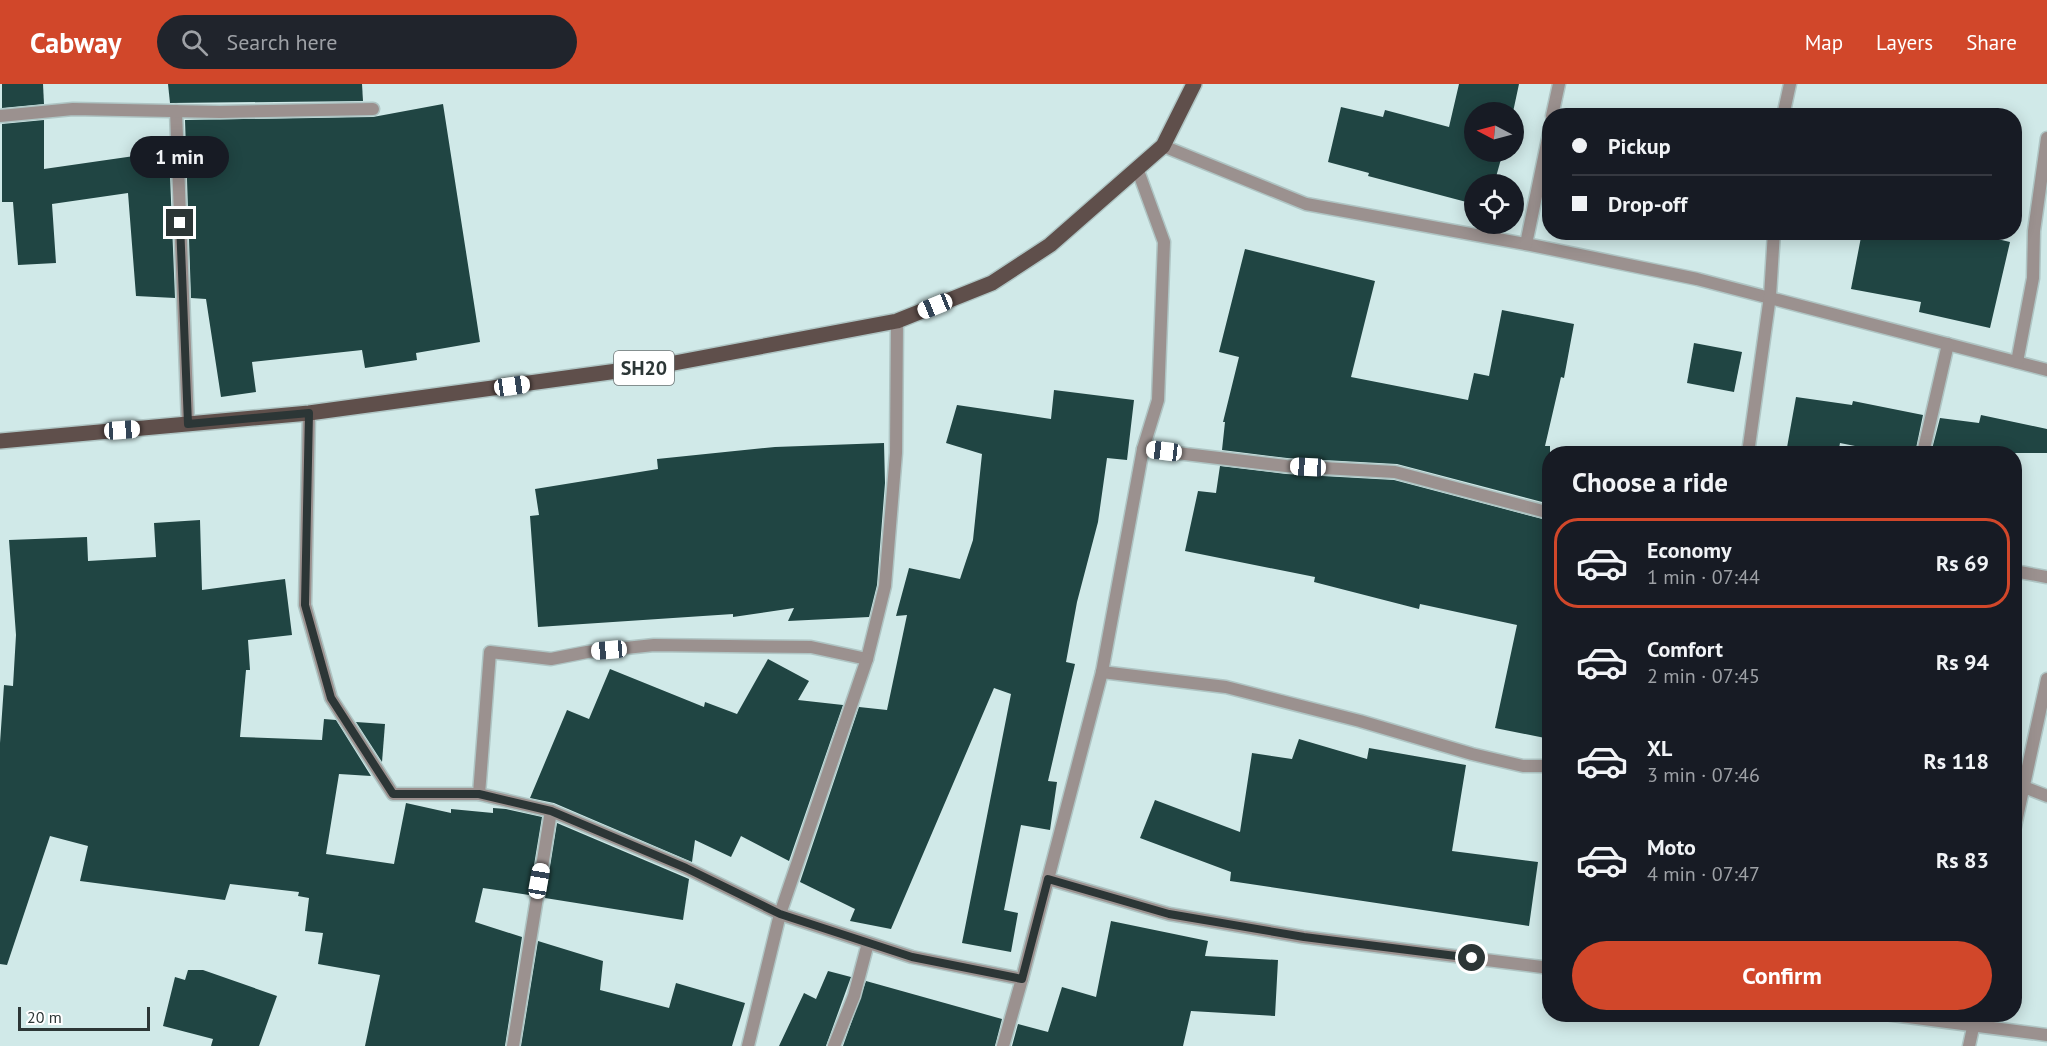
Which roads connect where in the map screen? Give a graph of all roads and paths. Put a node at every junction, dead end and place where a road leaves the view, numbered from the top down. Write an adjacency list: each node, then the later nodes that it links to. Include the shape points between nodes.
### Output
1 (1194, 84): 10 (main road, SH20)
2 (1559, 84): 4 (street)
3 (1790, 84): 5 (street)
4 (1554, 108)
5 (1785, 108)
6 (373, 109): 7 (street)
7 (176, 111): 8 (street, via 73,109); 21 (street)
8 (0, 116)
9 (2047, 138): 18 (street, via 2034,231 2033,278)
10 (1163, 146): 12 (main road, SH20); 14 (street, via 1306,204)
11 (1542, 167): 14 (street)
12 (1137, 168): 16 (main road, SH20, via 1050,245 992,284); 25 (street, via 1164,242 1158,400)
13 (1774, 240): 15 (street)
14 (1526, 244): 15 (street)
15 (1770, 296): 17 (street); 23 (street)
16 (897, 321): 20 (main road, SH20, via 669,364); 29 (street, via 895,464 885,586)
17 (1948, 344): 18 (street); 24 (street)
18 (2017, 362): 19 (street)
19 (2047, 370)
20 (309, 413): 21 (main road, SH20); 34 (street, via 305,605 331,698 393,794)
21 (188, 424): 22 (main road, SH20)
22 (0, 441)
23 (1749, 446)
24 (1925, 446)
25 (1143, 449): 26 (street, via 1286,466 1395,472); 30 (street)
26 (1542, 511)
27 (2022, 572): 28 (street)
28 (2047, 577)
29 (867, 660): 34 (street, via 800,647 654,645 551,659 490,652); 39 (street)
30 (1102, 672): 32 (street, via 1226,687 1482,757); 38 (street)
31 (2047, 679): 33 (street)
32 (1542, 766)
33 (2024, 787): 35 (street); 36 (street)
34 (479, 794): 37 (street)
35 (2022, 796)
36 (2047, 796)
37 (551, 811): 39 (street, via 686,868); 46 (street)
38 (1048, 879): 41 (street, via 1169,914 1304,937); 42 (street)
39 (780, 914): 40 (street); 47 (street)
40 (868, 943): 42 (street, via 912,957); 48 (street, via 854,996)
41 (1542, 967)
42 (1022, 979): 49 (street)
43 (1975, 1022): 50 (street)
44 (1985, 1022): 45 (street)
45 (2047, 1035)
46 (513, 1046)
47 (748, 1046)
48 (834, 1046)
49 (1003, 1046)
50 (1969, 1046)

